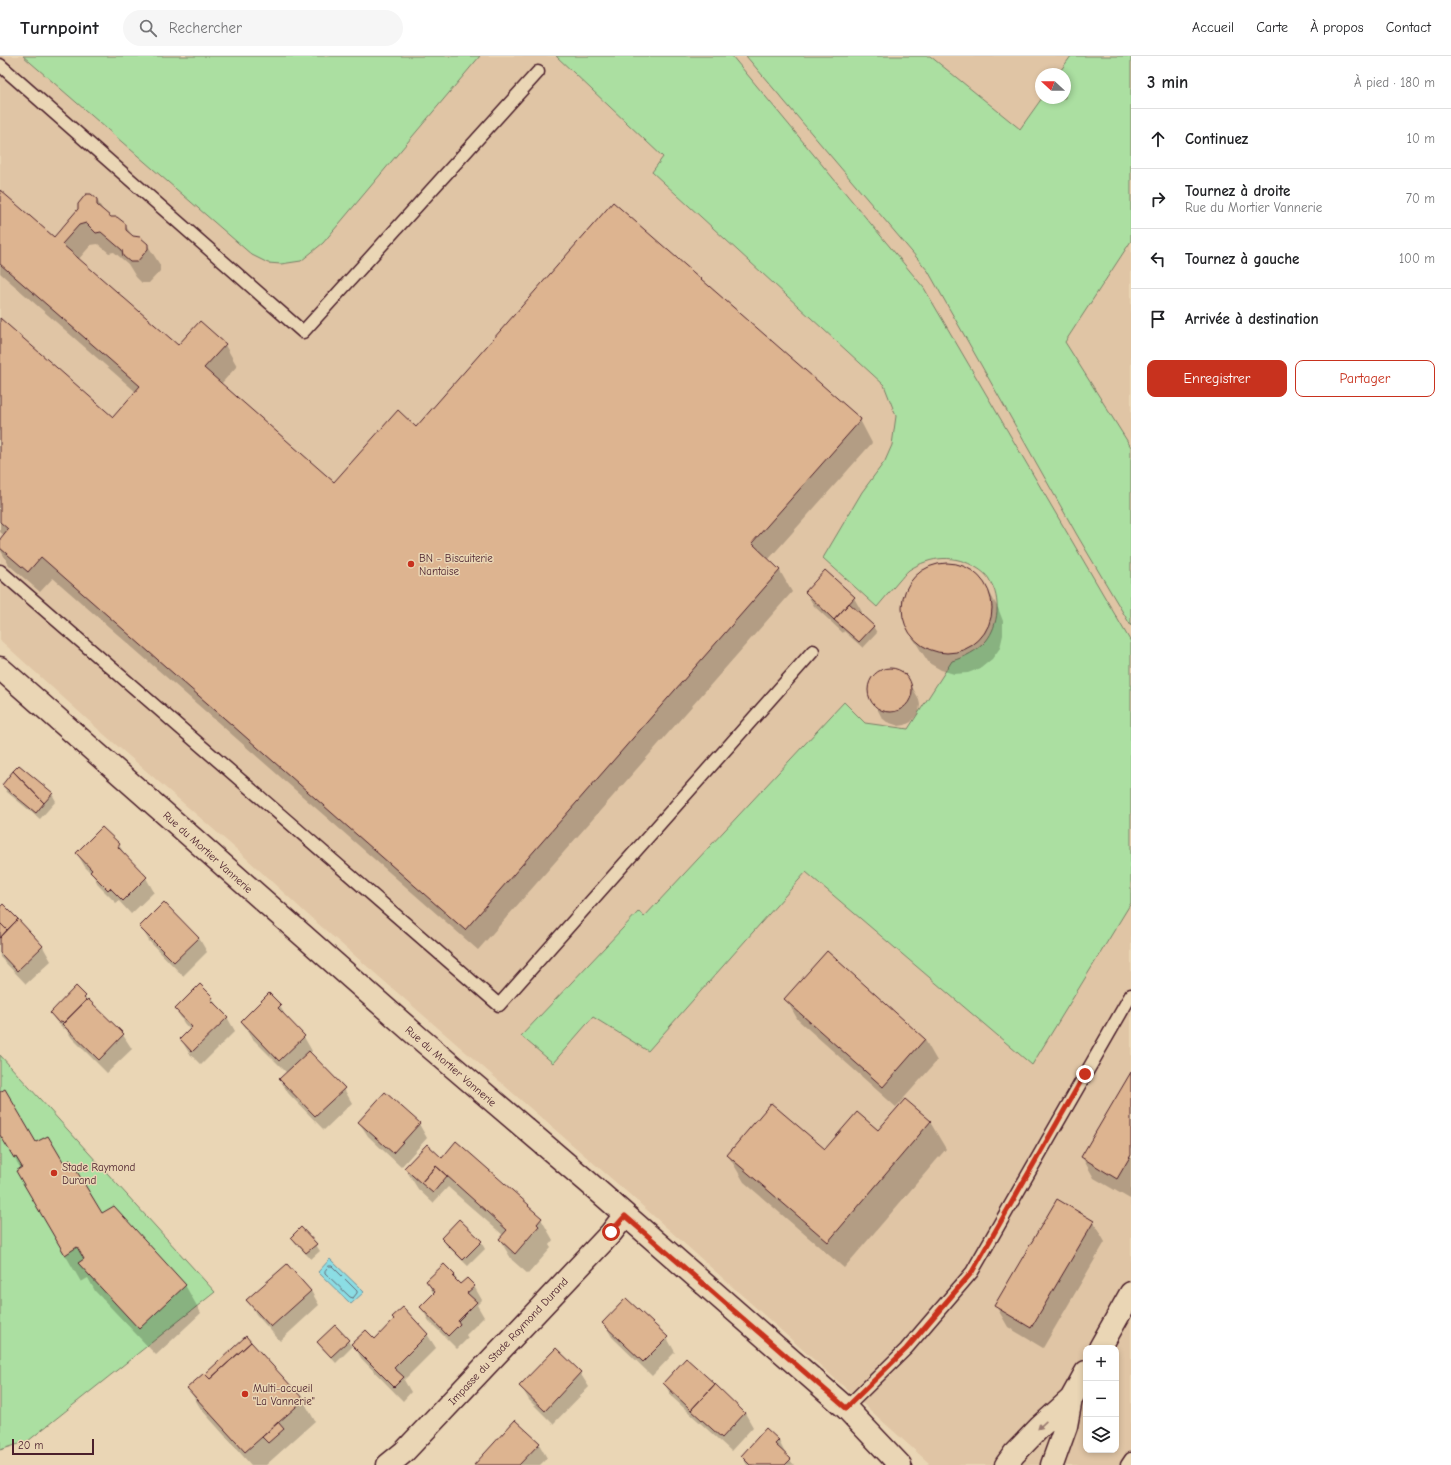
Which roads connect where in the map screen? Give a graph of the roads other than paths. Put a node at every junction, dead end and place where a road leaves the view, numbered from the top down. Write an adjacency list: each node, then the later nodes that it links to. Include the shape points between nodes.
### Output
1 (0, 64): 2 (lane, via 303,332)
2 (538, 72)
3 (0, 571): 4 (lane, via 499,1005)
4 (813, 651)
5 (0, 668): 7 (street, Rue du Mortier Vannerie, via 405,1026)
6 (1131, 995): 12 (lane, via 972,1272 906,1349)
7 (625, 1216): 12 (street, Rue du Mortier Vannerie); 14 (street, Impasse du Stade Raymond Durand)
8 (1131, 1293): 9 (street)
9 (1102, 1345)
10 (1083, 1377): 11 (street)
11 (1071, 1398): 16 (street, one-way to 16, via 1040,1427); 17 (street, via 1066,1426)
12 (846, 1408): 15 (street, Rue du Mortier Vannerie)
13 (1131, 1459): 18 (lane)
14 (403, 1461)
15 (900, 1465)
16 (1006, 1465)
17 (1052, 1465)
18 (1127, 1465)

